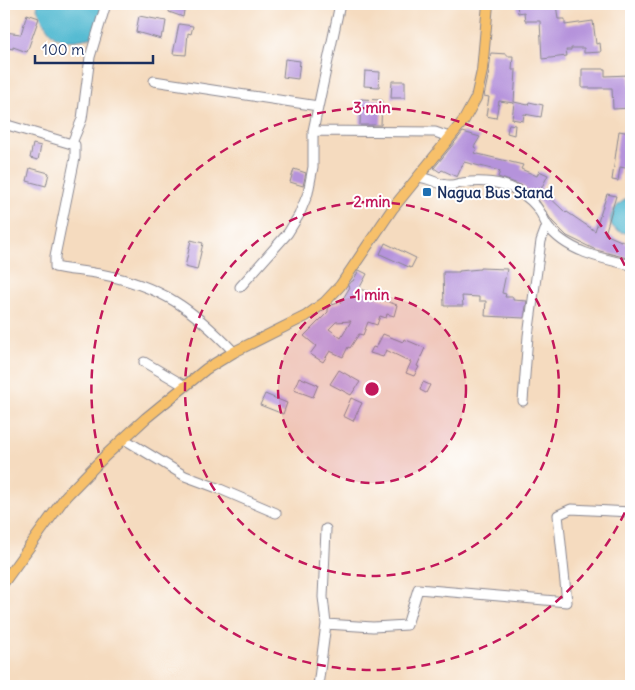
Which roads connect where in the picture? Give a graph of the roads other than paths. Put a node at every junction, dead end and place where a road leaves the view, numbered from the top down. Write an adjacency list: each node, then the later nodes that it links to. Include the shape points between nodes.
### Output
1 (106, 4): 9 (street, via 90,57 82,119)
2 (340, 4): 5 (street)
3 (488, 4): 8 (main road, via 482,71 476,98 464,120)
4 (154, 81): 5 (street)
5 (318, 106): 7 (street)
6 (4, 124): 9 (street)
7 (313, 131): 8 (street, via 435,132); 13 (street, via 314,167 299,215 288,233)
8 (449, 136): 10 (main road)
9 (72, 143): 14 (street, via 75,158 54,267 115,278 168,296 199,318)
10 (418, 177): 11 (street, via 451,186 484,182 506,186 531,200); 14 (main road, via 325,302 306,316)
11 (547, 225): 12 (street, via 563,242); 17 (street, via 541,241 528,336)
12 (631, 265)
13 (240, 287)
14 (234, 352): 16 (main road)
15 (144, 362): 16 (street)
16 (185, 386): 18 (main road)
17 (523, 401)
18 (124, 439): 20 (street, via 186,476); 22 (main road, via 66,496)
19 (631, 512): 23 (street, via 571,509 558,515 567,602 418,589 407,625)
20 (276, 513)
21 (326, 529): 23 (street, via 323,597)
22 (4, 582)
23 (326, 624): 24 (street)
24 (318, 686)

